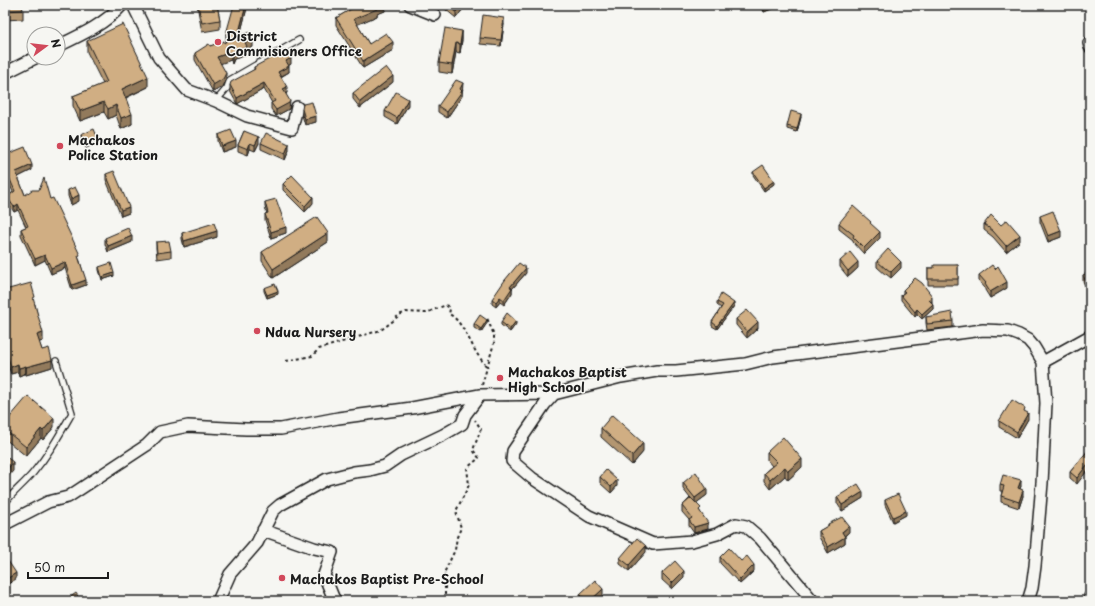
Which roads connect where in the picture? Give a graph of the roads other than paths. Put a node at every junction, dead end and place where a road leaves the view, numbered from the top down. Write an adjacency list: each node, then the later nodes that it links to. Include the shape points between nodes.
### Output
1 (122, 5): 6 (street, via 95,27)
2 (133, 5): 11 (street, via 159,58 187,90)
3 (410, 5): 4 (street)
4 (435, 15)
5 (299, 40): 11 (lane, via 230,80)
6 (66, 42)
7 (1090, 43): 8 (street)
8 (1090, 47)
9 (26, 62): 10 (street)
10 (5, 73)
11 (216, 101): 12 (street, via 247,116 292,128)
12 (297, 107)
13 (1090, 336): 15 (street)
14 (56, 361): 18 (lane, via 72,413 56,442 32,474)
15 (1043, 362): 16 (street, via 1028,340 1019,335 1008,331 983,330 773,357 745,364 657,371); 24 (street, via 1046,403 1042,483 1035,566)
16 (554, 394): 17 (street); 23 (street, via 513,451 512,461 532,478 589,516 653,544 692,541 717,534 736,524 746,526 760,538)
17 (480, 395): 19 (street, via 281,429 188,426 167,430 160,432 147,445 68,497 48,502); 20 (street, via 465,415 462,424 384,466 327,479 280,505 273,511)
18 (5, 503)
19 (5, 524)
20 (263, 530): 21 (street, via 257,543 230,574); 22 (street, via 332,552 324,575)
21 (218, 601)
22 (336, 601)
23 (813, 601)
24 (1028, 601)

